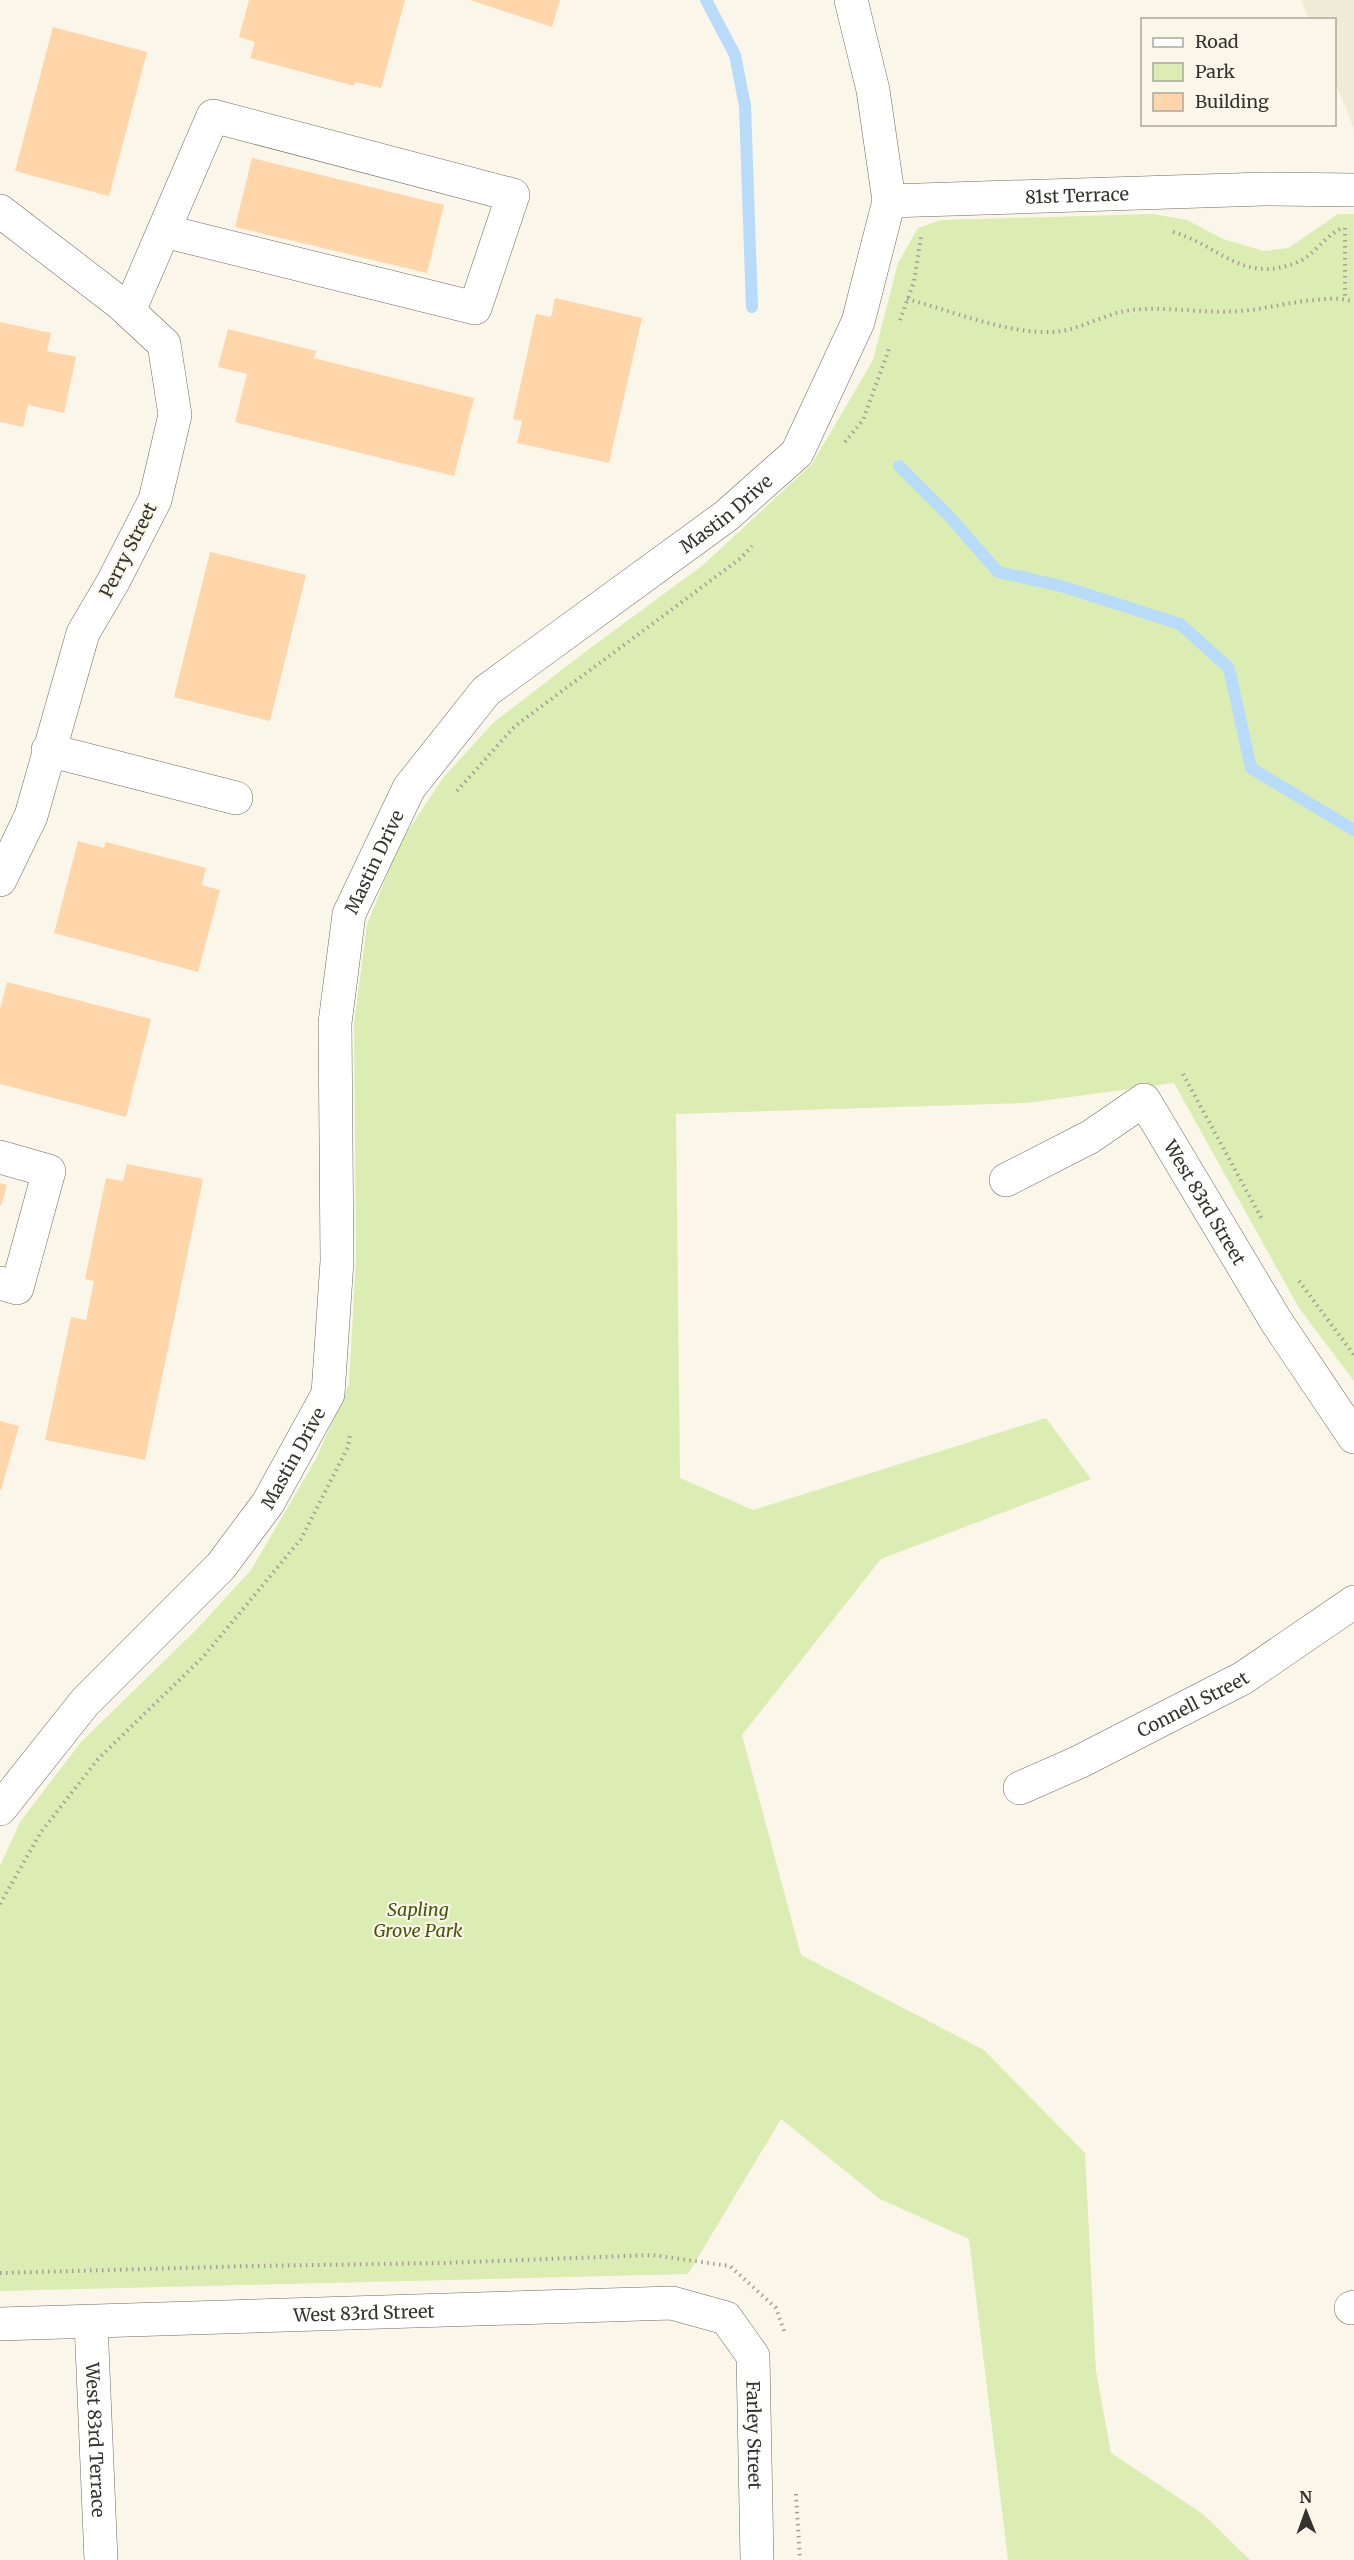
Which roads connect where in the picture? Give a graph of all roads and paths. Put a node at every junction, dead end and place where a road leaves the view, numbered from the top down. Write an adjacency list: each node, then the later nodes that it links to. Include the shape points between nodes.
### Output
1 (851, 0): 3 (street, Mastin Drive, via 873,90)
2 (1354, 190): 3 (street, 81st Terrace, via 1264,189)
3 (889, 201): 33 (street, Mastin Drive, via 858,322 797,453 726,516 486,691 409,788 349,914 335,1023 337,1261 328,1394 268,1503 221,1566 85,1702)
4 (0, 211): 13 (street, Perry Street)
5 (1345, 227): 6 (path); 8 (path, via 1300,261 1269,270 1238,264); 11 (path)
6 (1354, 227)
7 (164, 231): 7 (street, via 213,116 513,195 475,308); 13 (street)
8 (1166, 231)
9 (930, 232): 10 (path, via 921,238 914,282)
10 (907, 298): 11 (path, via 1001,325 1055,332 1132,310 1240,311); 14 (path)
11 (1345, 298): 12 (path)
12 (1354, 302)
13 (129, 311): 18 (street, Perry Street, via 164,344 175,415 155,500 83,633)
14 (897, 328)
15 (890, 347): 16 (path, via 863,420)
16 (841, 448)
17 (757, 541): 19 (path, via 732,565 515,726)
18 (48, 750): 20 (street); 21 (street, Perry Street, via 31,816)
19 (457, 792)
20 (236, 798)
21 (0, 880)
22 (1184, 1074): 25 (path)
23 (0, 1157): 27 (street, via 49,1171 17,1288)
24 (1006, 1180): 30 (street, West 83rd Street, via 1090,1137 1144,1100 1276,1321)
25 (1264, 1224)
26 (1291, 1272): 28 (path)
27 (0, 1283)
28 (1354, 1355)
29 (352, 1425): 34 (path, via 348,1448 301,1539 204,1656 98,1759 41,1832)
30 (1354, 1437)
31 (1354, 1602): 32 (street, Connell Street, via 1243,1678)
32 (1020, 1788)
33 (0, 1809)
34 (0, 1904)
35 (726, 2318): 36 (street, West 83rd Street, via 672,2303); 39 (street, Farley Street, via 753,2356)
36 (91, 2322): 37 (street, West 83rd Street); 38 (street, West 83rd Terrace)
37 (0, 2324)
38 (101, 2560)
39 (756, 2560)

